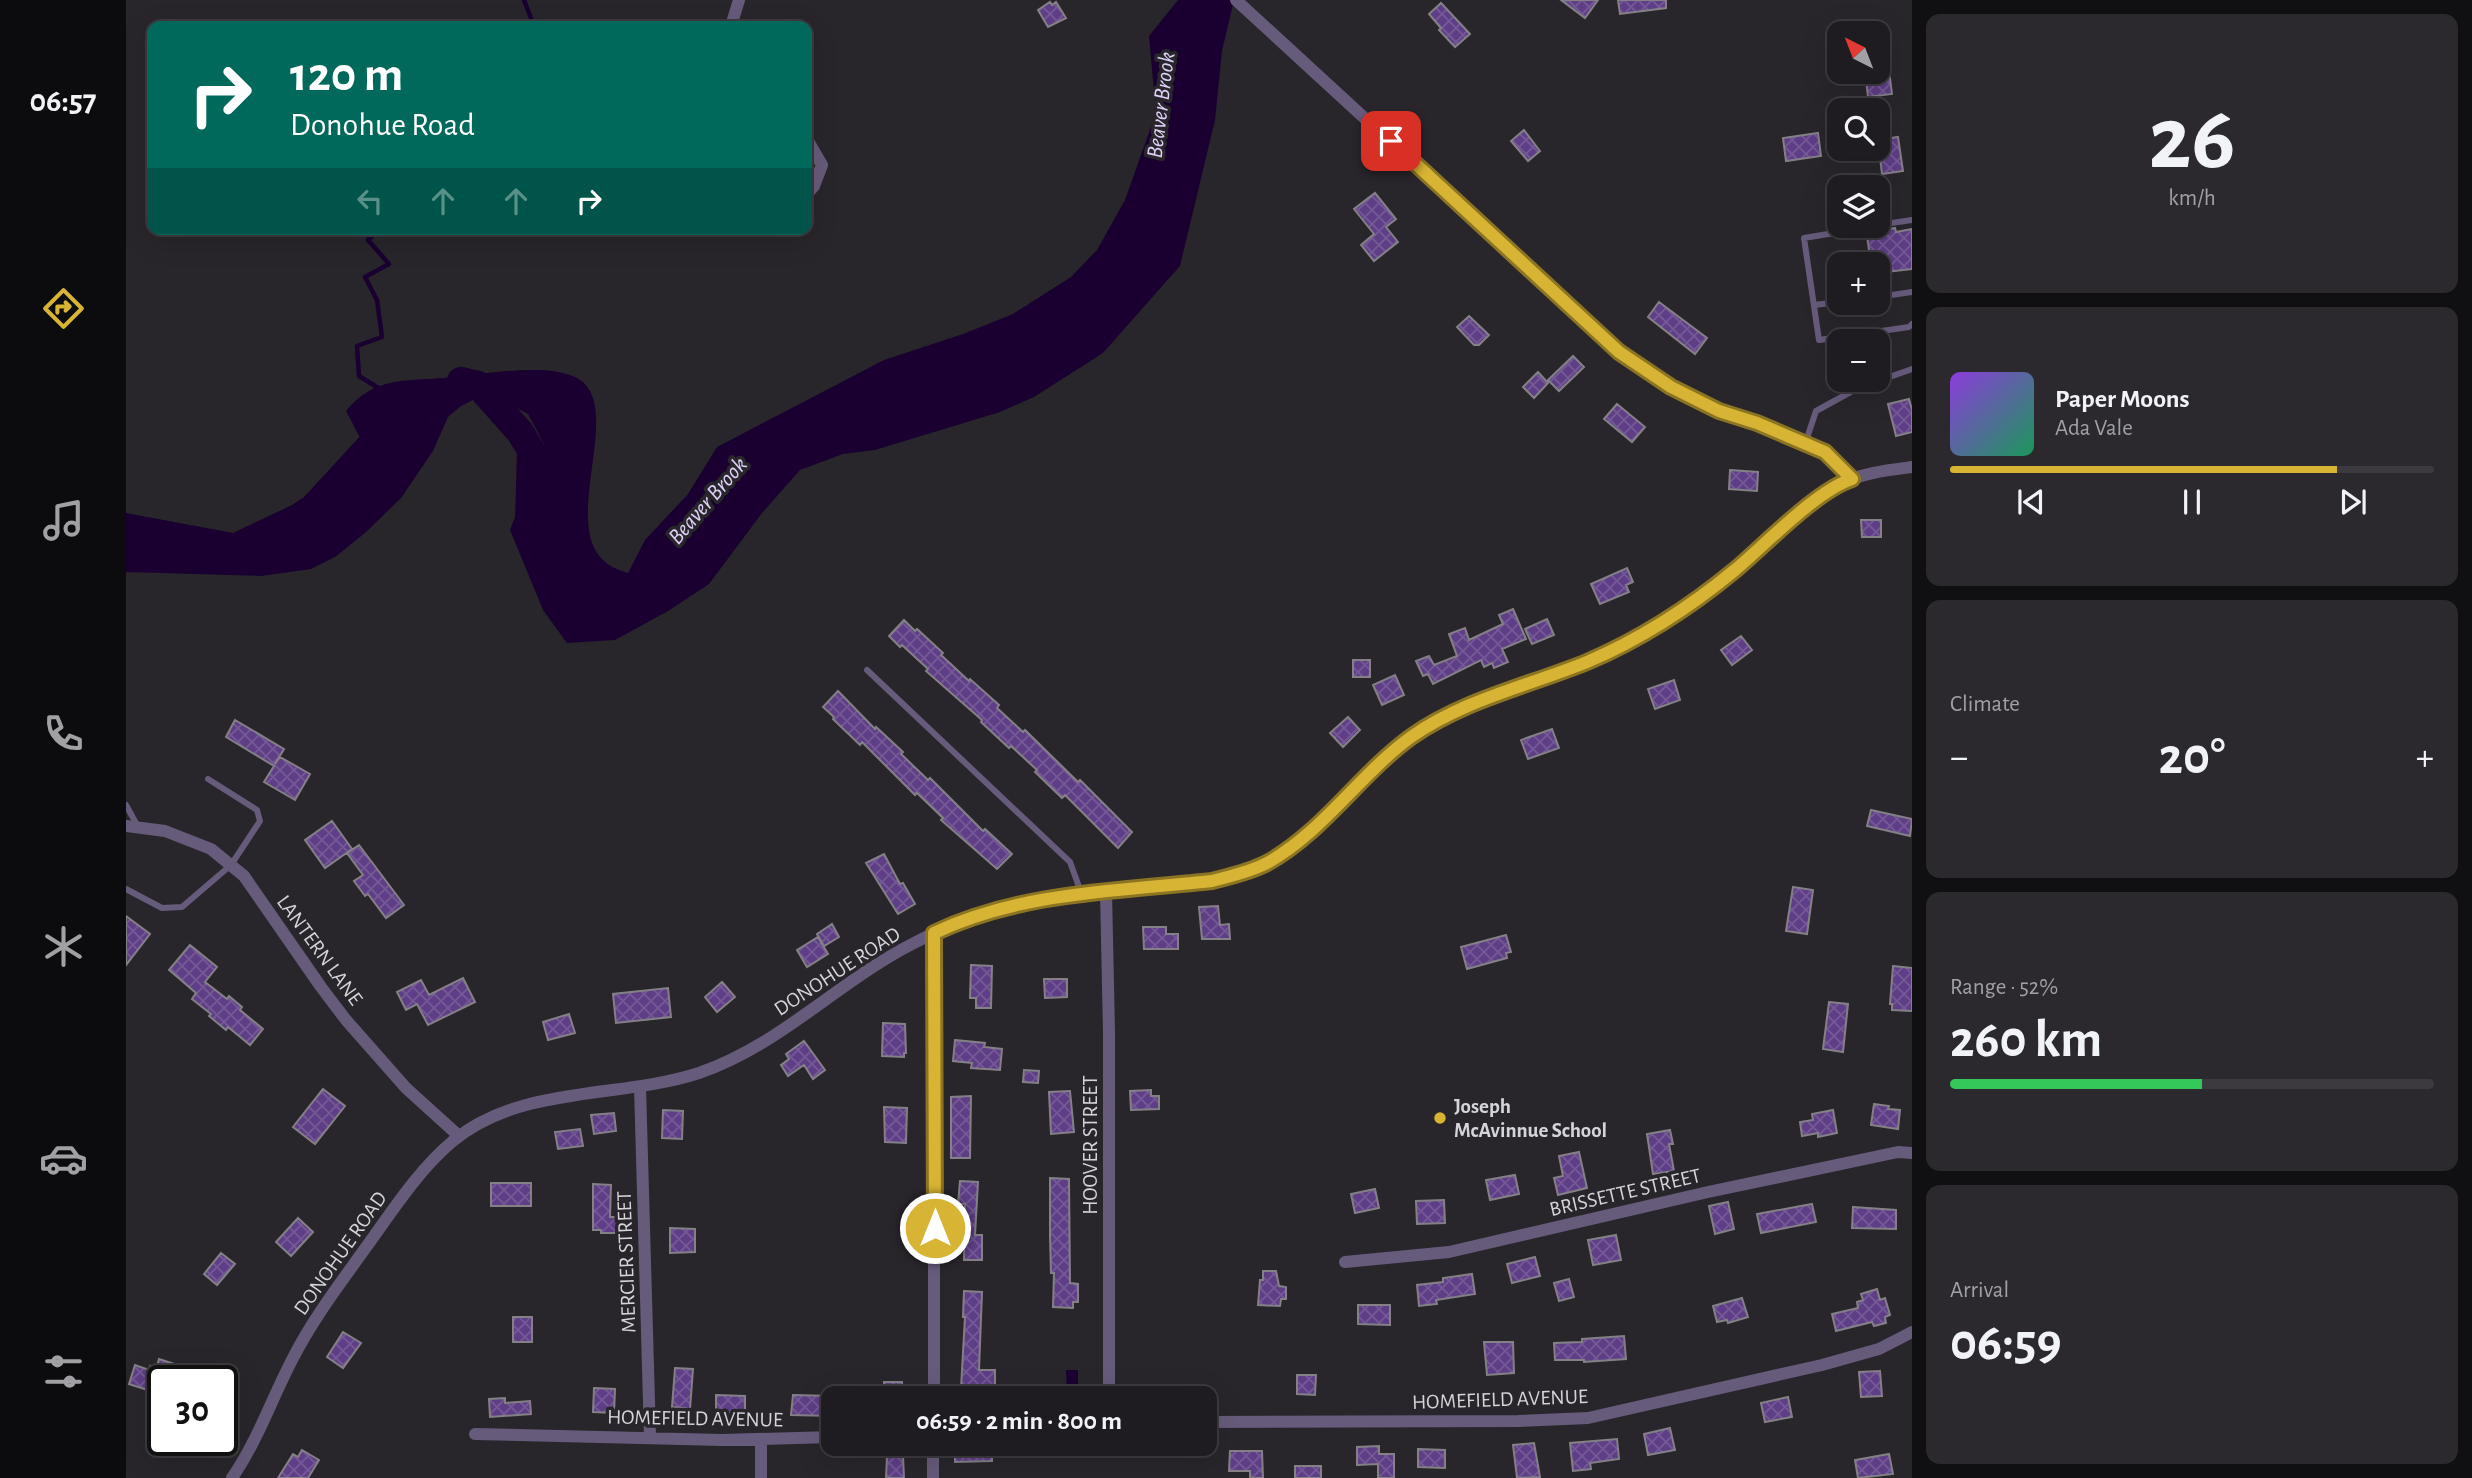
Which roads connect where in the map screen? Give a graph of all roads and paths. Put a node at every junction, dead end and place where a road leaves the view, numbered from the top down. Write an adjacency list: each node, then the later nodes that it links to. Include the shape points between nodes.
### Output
1 (739, 0): 3 (street)
2 (1239, 3): 15 (street, via 1619,352 1671,387 1719,411)
3 (733, 21)
4 (812, 148): 5 (street, via 822,165)
5 (812, 188)
6 (1912, 220): 7 (lane)
7 (1890, 224)
8 (1827, 234): 12 (lane, via 1804,238)
9 (1912, 292): 10 (lane)
10 (1890, 295)
11 (1827, 303): 12 (lane)
12 (1814, 305): 13 (lane, via 1819,340)
13 (1912, 324)
14 (1912, 369): 15 (lane, via 1858,388 1816,411)
15 (1805, 444): 17 (street, via 1825,452)
16 (1912, 467): 17 (street, DONOHUE ROAD)
17 (1852, 479): 24 (street, DONOHUE ROAD, via 1831,489 1733,571 1649,632 1423,729 1373,769 1296,844 1267,863 1212,881)
18 (867, 670): 25 (lane, via 1070,862)
19 (208, 779): 22 (lane, via 257,810 260,821)
20 (126, 806): 21 (lane)
21 (132, 827): 22 (street, LANTERN LANE, via 165,831 211,849)
22 (232, 865): 23 (lane, via 182,906 162,908); 28 (street, LANTERN LANE, via 374,1053)
23 (126, 889)
24 (1106, 892): 25 (street, DONOHUE ROAD); 33 (street, HOOVER STREET)
25 (1082, 895): 26 (street, DONOHUE ROAD, via 1000,908)
26 (934, 933): 27 (street, DONOHUE ROAD, via 886,959 737,1057); 32 (street)
27 (640, 1087): 28 (street, DONOHUE ROAD, via 511,1108); 36 (street, MERCIER STREET)
28 (459, 1136): 40 (street, DONOHUE ROAD, via 391,1212 317,1316 255,1442)
29 (1912, 1153): 30 (street, BRISSETTE STREET, via 1898,1152 1708,1192 1449,1252)
30 (1345, 1262)
31 (1912, 1332): 34 (street, HOMEFIELD AVENUE, via 1879,1349 1822,1365 1588,1418)
32 (934, 1386)
33 (1109, 1386)
34 (1217, 1422)
35 (475, 1434): 36 (street, HOMEFIELD AVENUE)
36 (650, 1437): 38 (street, HOMEFIELD AVENUE)
37 (821, 1438): 38 (street, HOMEFIELD AVENUE)
38 (761, 1440): 41 (street)
39 (933, 1456): 42 (street)
40 (232, 1478)
41 (761, 1478)
42 (933, 1478)

